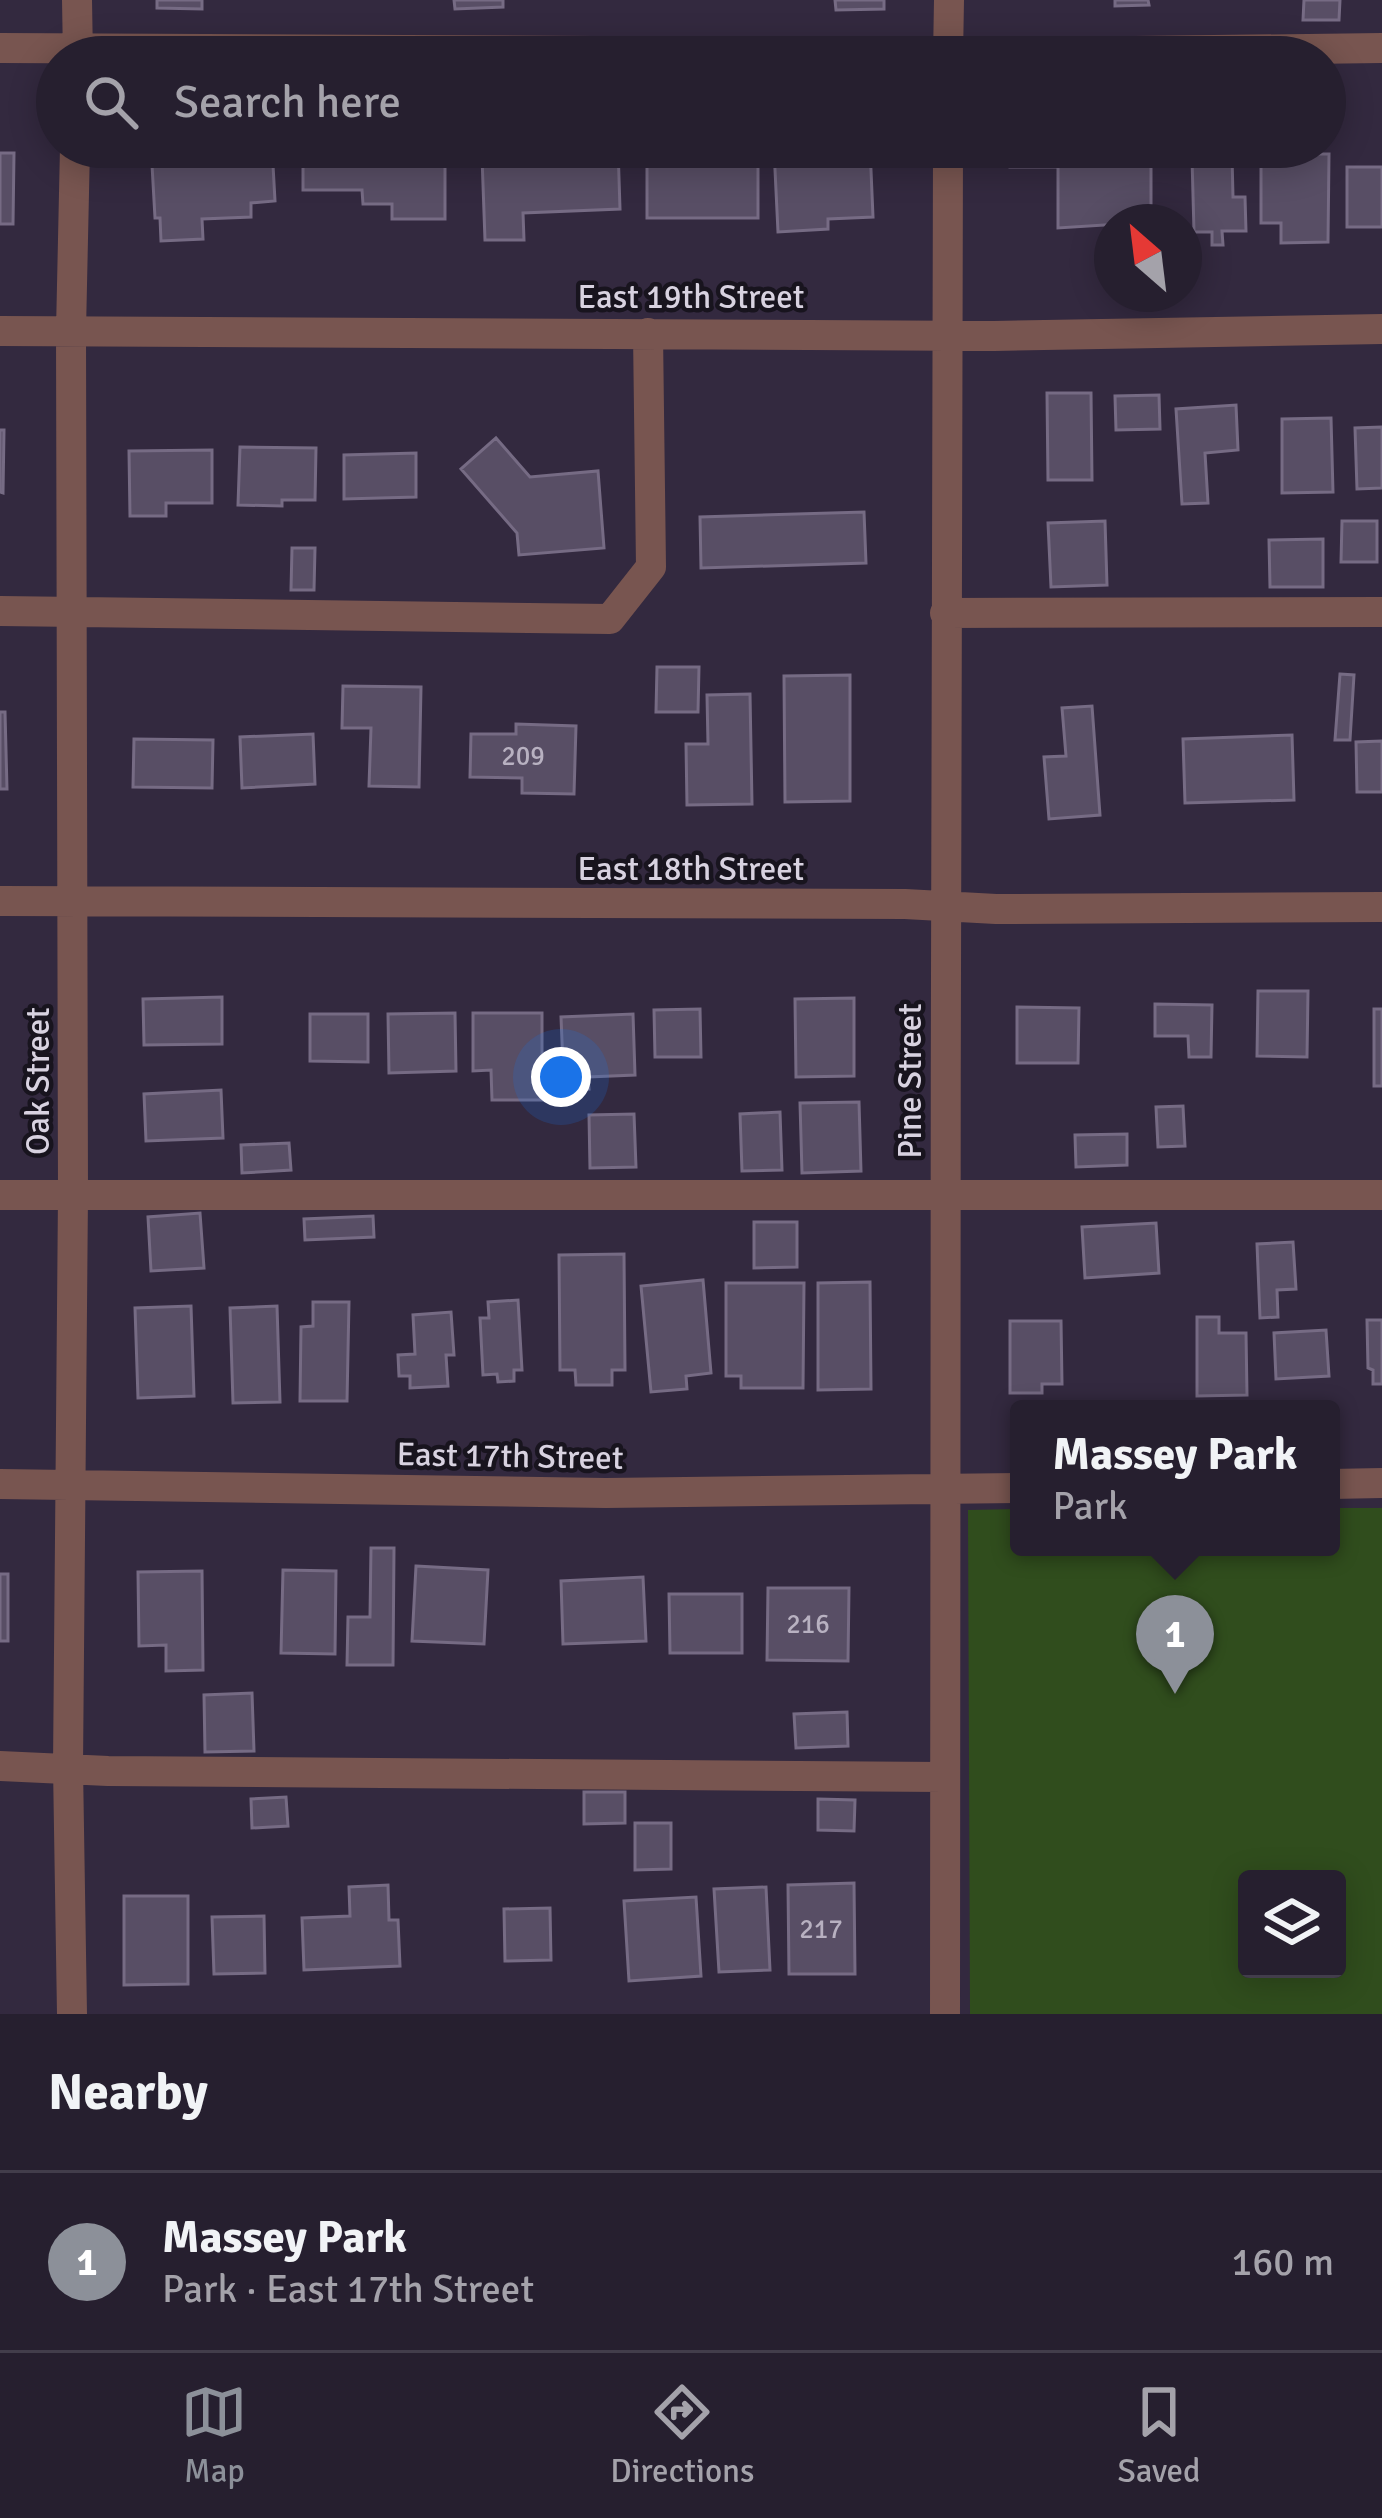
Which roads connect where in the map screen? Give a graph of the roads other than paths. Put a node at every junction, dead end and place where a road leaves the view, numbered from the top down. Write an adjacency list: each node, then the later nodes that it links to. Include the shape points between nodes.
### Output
1 (77, 0): 3 (street)
2 (949, 0): 4 (street)
3 (78, 36)
4 (949, 36)
5 (0, 48): 8 (street)
6 (1382, 48): 7 (street)
7 (1346, 49)
8 (36, 50)
9 (75, 168): 13 (street, Oak Street)
10 (948, 168): 15 (street, Pine Street)
11 (1382, 329): 15 (street, East 19th Street)
12 (0, 331): 13 (street, East 19th Street)
13 (71, 331): 14 (street, East 19th Street); 17 (street, Oak Street)
14 (648, 333): 15 (street, East 19th Street); 17 (street, via 651,567 610,619)
15 (948, 333): 19 (street, Pine Street)
16 (0, 611): 17 (street)
17 (73, 612): 21 (street, Oak Street)
18 (1382, 612): 19 (street)
19 (945, 613): 22 (street, Pine Street)
20 (0, 901): 21 (street, East 18th Street)
21 (74, 902): 22 (street, East 18th Street); 24 (street, Oak Street)
22 (946, 907): 23 (street, East 18th Street); 27 (street, Pine Street)
23 (1382, 907)
24 (73, 1194): 25 (street); 27 (street); 28 (street, Oak Street)
25 (0, 1195)
26 (1382, 1195): 27 (street)
27 (945, 1197): 33 (street, Pine Street)
28 (73, 1483): 29 (street, East 17th Street); 33 (street, East 17th Street, via 606,1493); 35 (street, Oak Street)
29 (0, 1484)
30 (1340, 1484): 31 (street)
31 (1382, 1484)
32 (1010, 1488): 33 (street, East 17th Street)
33 (947, 1489): 36 (street, Pine Street)
34 (0, 1766): 35 (street)
35 (68, 1767): 36 (street); 37 (street, Oak Street)
36 (943, 1777): 38 (street, Pine Street)
37 (72, 2014)
38 (945, 2014)

